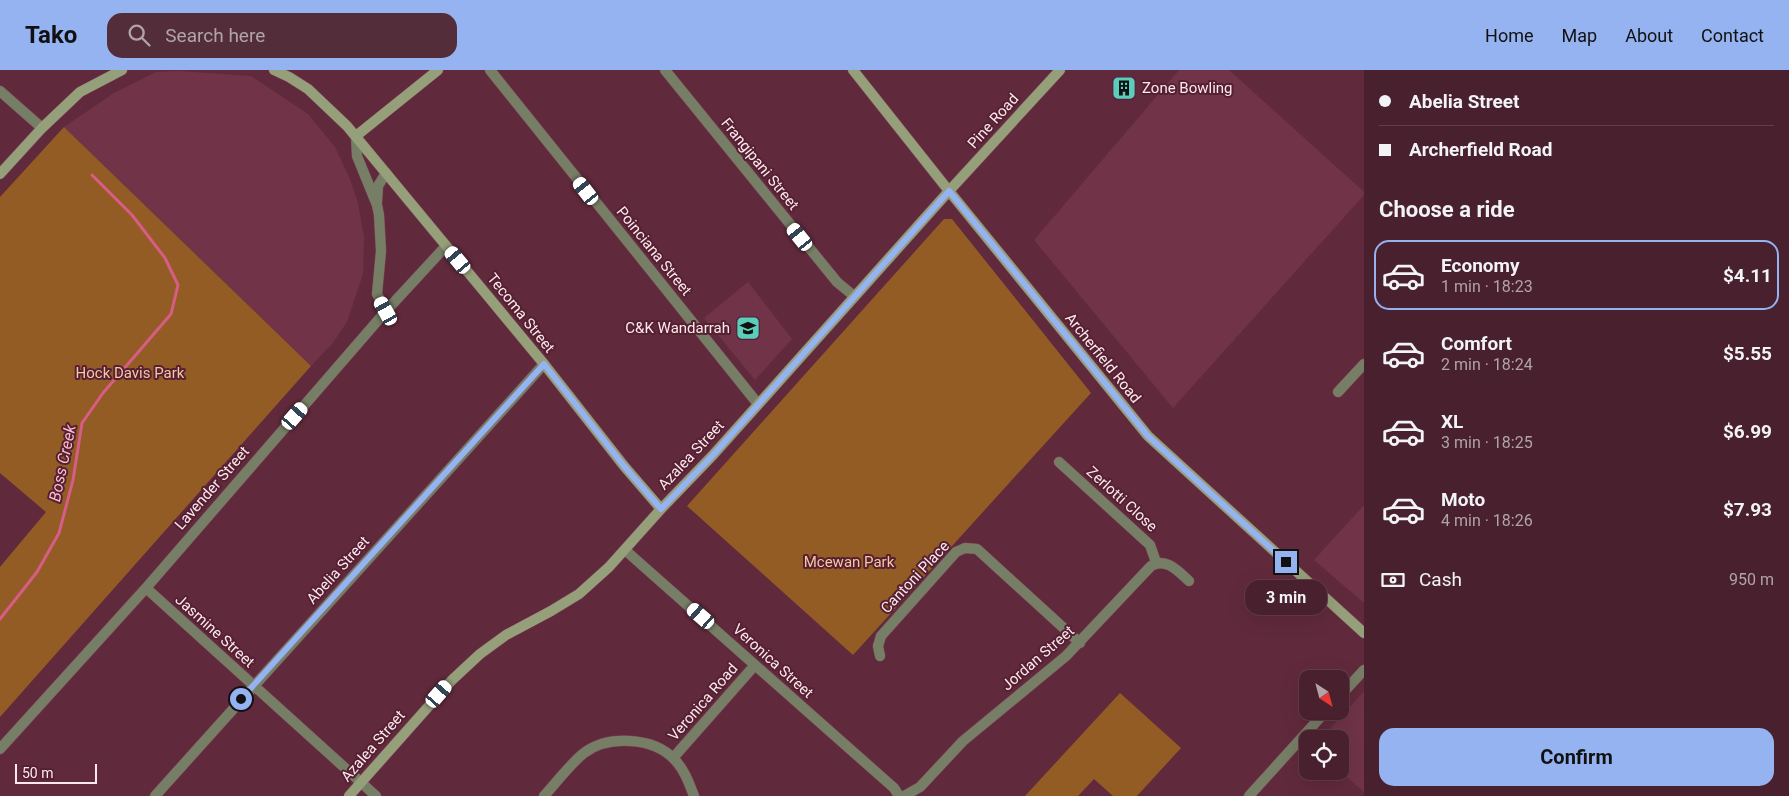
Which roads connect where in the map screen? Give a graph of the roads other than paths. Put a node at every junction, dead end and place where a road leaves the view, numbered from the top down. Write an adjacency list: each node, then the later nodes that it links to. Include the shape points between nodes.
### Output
1 (122, 70): 9 (street, via 80,92)
2 (274, 70): 10 (street, Tecoma Street, via 308,89)
3 (438, 70): 10 (street)
4 (490, 70): 21 (street, Poinciana Street)
5 (665, 70): 16 (street, Frangipani Street, via 837,282)
6 (853, 70): 13 (street, Archerfield Road)
7 (1060, 70): 13 (street, Pine Road)
8 (0, 91): 9 (street)
9 (42, 128): 12 (street)
10 (356, 136): 11 (street, Tecoma Street); 14 (street, via 357,156)
11 (386, 173): 14 (street, via 378,186); 15 (street, Tecoma Street)
12 (0, 174)
13 (949, 191): 16 (street, Azalea Street); 28 (street, Archerfield Road, via 1148,436)
14 (377, 205): 17 (street, via 381,251 377,294)
15 (446, 246): 17 (street, Lavender Street); 18 (street, Tecoma Street)
16 (854, 296): 21 (street, Azalea Street)
17 (386, 311): 27 (street, Lavender Street)
18 (544, 364): 23 (street, Tecoma Street); 33 (street, Abelia Street)
19 (1364, 364): 20 (street)
20 (1338, 392)
21 (758, 404): 23 (street, Azalea Street)
22 (1059, 462): 25 (street, Zerlotti Close, via 1150,545)
23 (661, 509): 24 (street, Azalea Street)
24 (626, 550): 31 (street, Veronica Street); 38 (street, Azalea Street, via 579,594 506,635 480,654 452,680)
25 (1156, 562): 26 (street, via 1172,566); 29 (street, Jordan Street)
26 (1189, 581)
27 (146, 588): 33 (street, Jasmine Street); 36 (street, Lavender Street)
28 (1364, 633)
29 (1080, 643): 30 (street, Cantoni Place, via 977,549 965,548 956,552 881,636); 45 (street, Jordan Street, via 963,741 920,787)
30 (880, 656)
31 (755, 665): 37 (street, Veronica Road); 44 (street, Veronica Street, via 894,788)
32 (1364, 670): 34 (street)
33 (253, 686): 38 (street, Jasmine Street); 39 (street, Abelia Street)
34 (1349, 686)
35 (1318, 720): 46 (street)
36 (0, 749)
37 (674, 758): 42 (street, via 655,746 629,740 608,743 584,753); 43 (street, via 686,775)
38 (361, 782): 40 (street, Azalea Street); 41 (street, Jasmine Street)
39 (155, 796)
40 (349, 796)
41 (376, 796)
42 (544, 796)
43 (694, 796)
44 (899, 796)
45 (904, 796)
46 (1249, 796)

